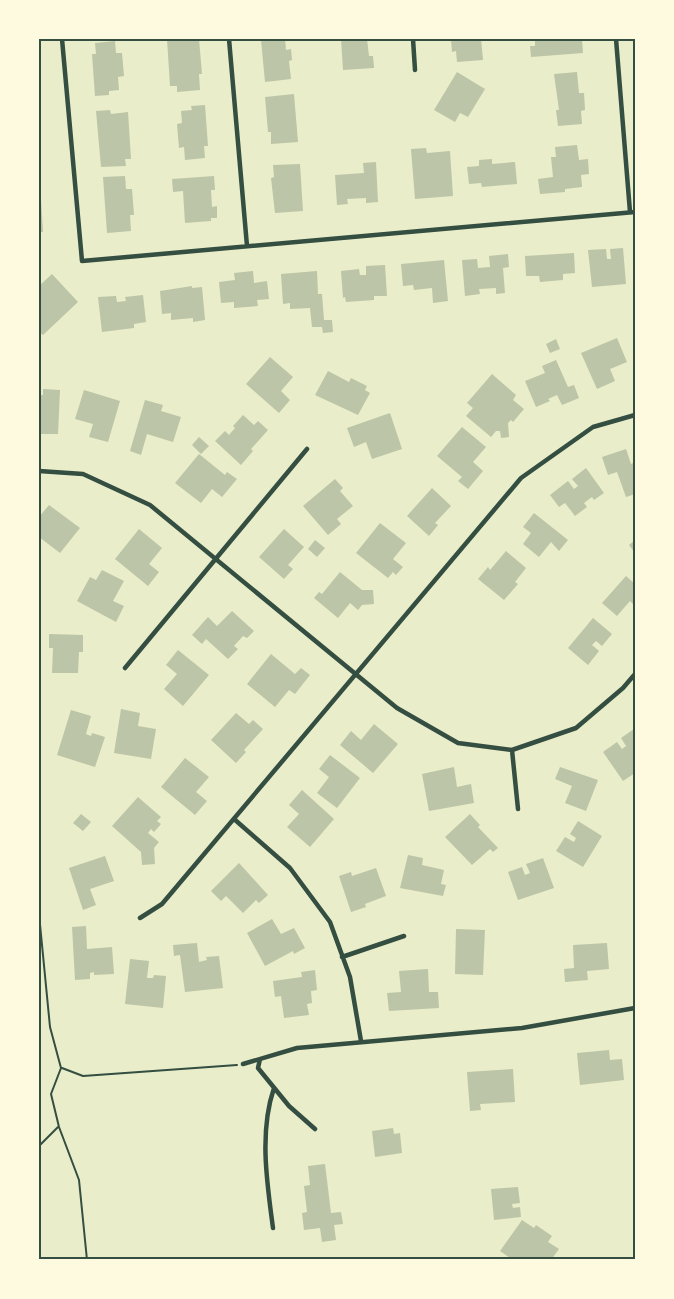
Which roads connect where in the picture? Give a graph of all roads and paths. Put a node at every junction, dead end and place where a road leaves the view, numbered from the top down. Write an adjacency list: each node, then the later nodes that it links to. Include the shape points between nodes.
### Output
1 (62, 39): 7 (street, via 82,261)
2 (229, 39): 7 (street)
3 (413, 39): 5 (street)
4 (616, 39): 6 (street)
5 (415, 70)
6 (632, 212): 7 (street)
7 (247, 246)
8 (635, 415): 13 (street, via 593,427 521,478)
9 (307, 449): 11 (street)
10 (39, 471): 11 (street, via 83,474 150,505)
11 (215, 559): 12 (street); 13 (street)
12 (125, 668)
13 (356, 675): 15 (street, via 397,708 458,743); 17 (street)
14 (635, 675): 15 (street, via 576,728)
15 (512, 750): 16 (street)
16 (518, 809)
17 (234, 819): 19 (street, via 162,904); 21 (street, via 290,868 330,922)
18 (39, 914): 26 (path, via 50,1027)
19 (140, 918)
20 (404, 936): 21 (street)
21 (342, 957): 23 (street, via 350,977)
22 (635, 1008): 23 (street, via 522,1028)
23 (361, 1041): 24 (street, via 297,1048)
24 (260, 1059): 25 (street); 27 (street, via 258,1068)
25 (243, 1064): 26 (path, via 83,1076)
26 (61, 1068): 28 (path, via 51,1094)
27 (274, 1088): 29 (street); 31 (street, via 268,1106 266,1137)
28 (59, 1127): 30 (path); 32 (path, via 80,1180)
29 (315, 1129)
30 (39, 1146)
31 (273, 1228)
32 (87, 1260)

